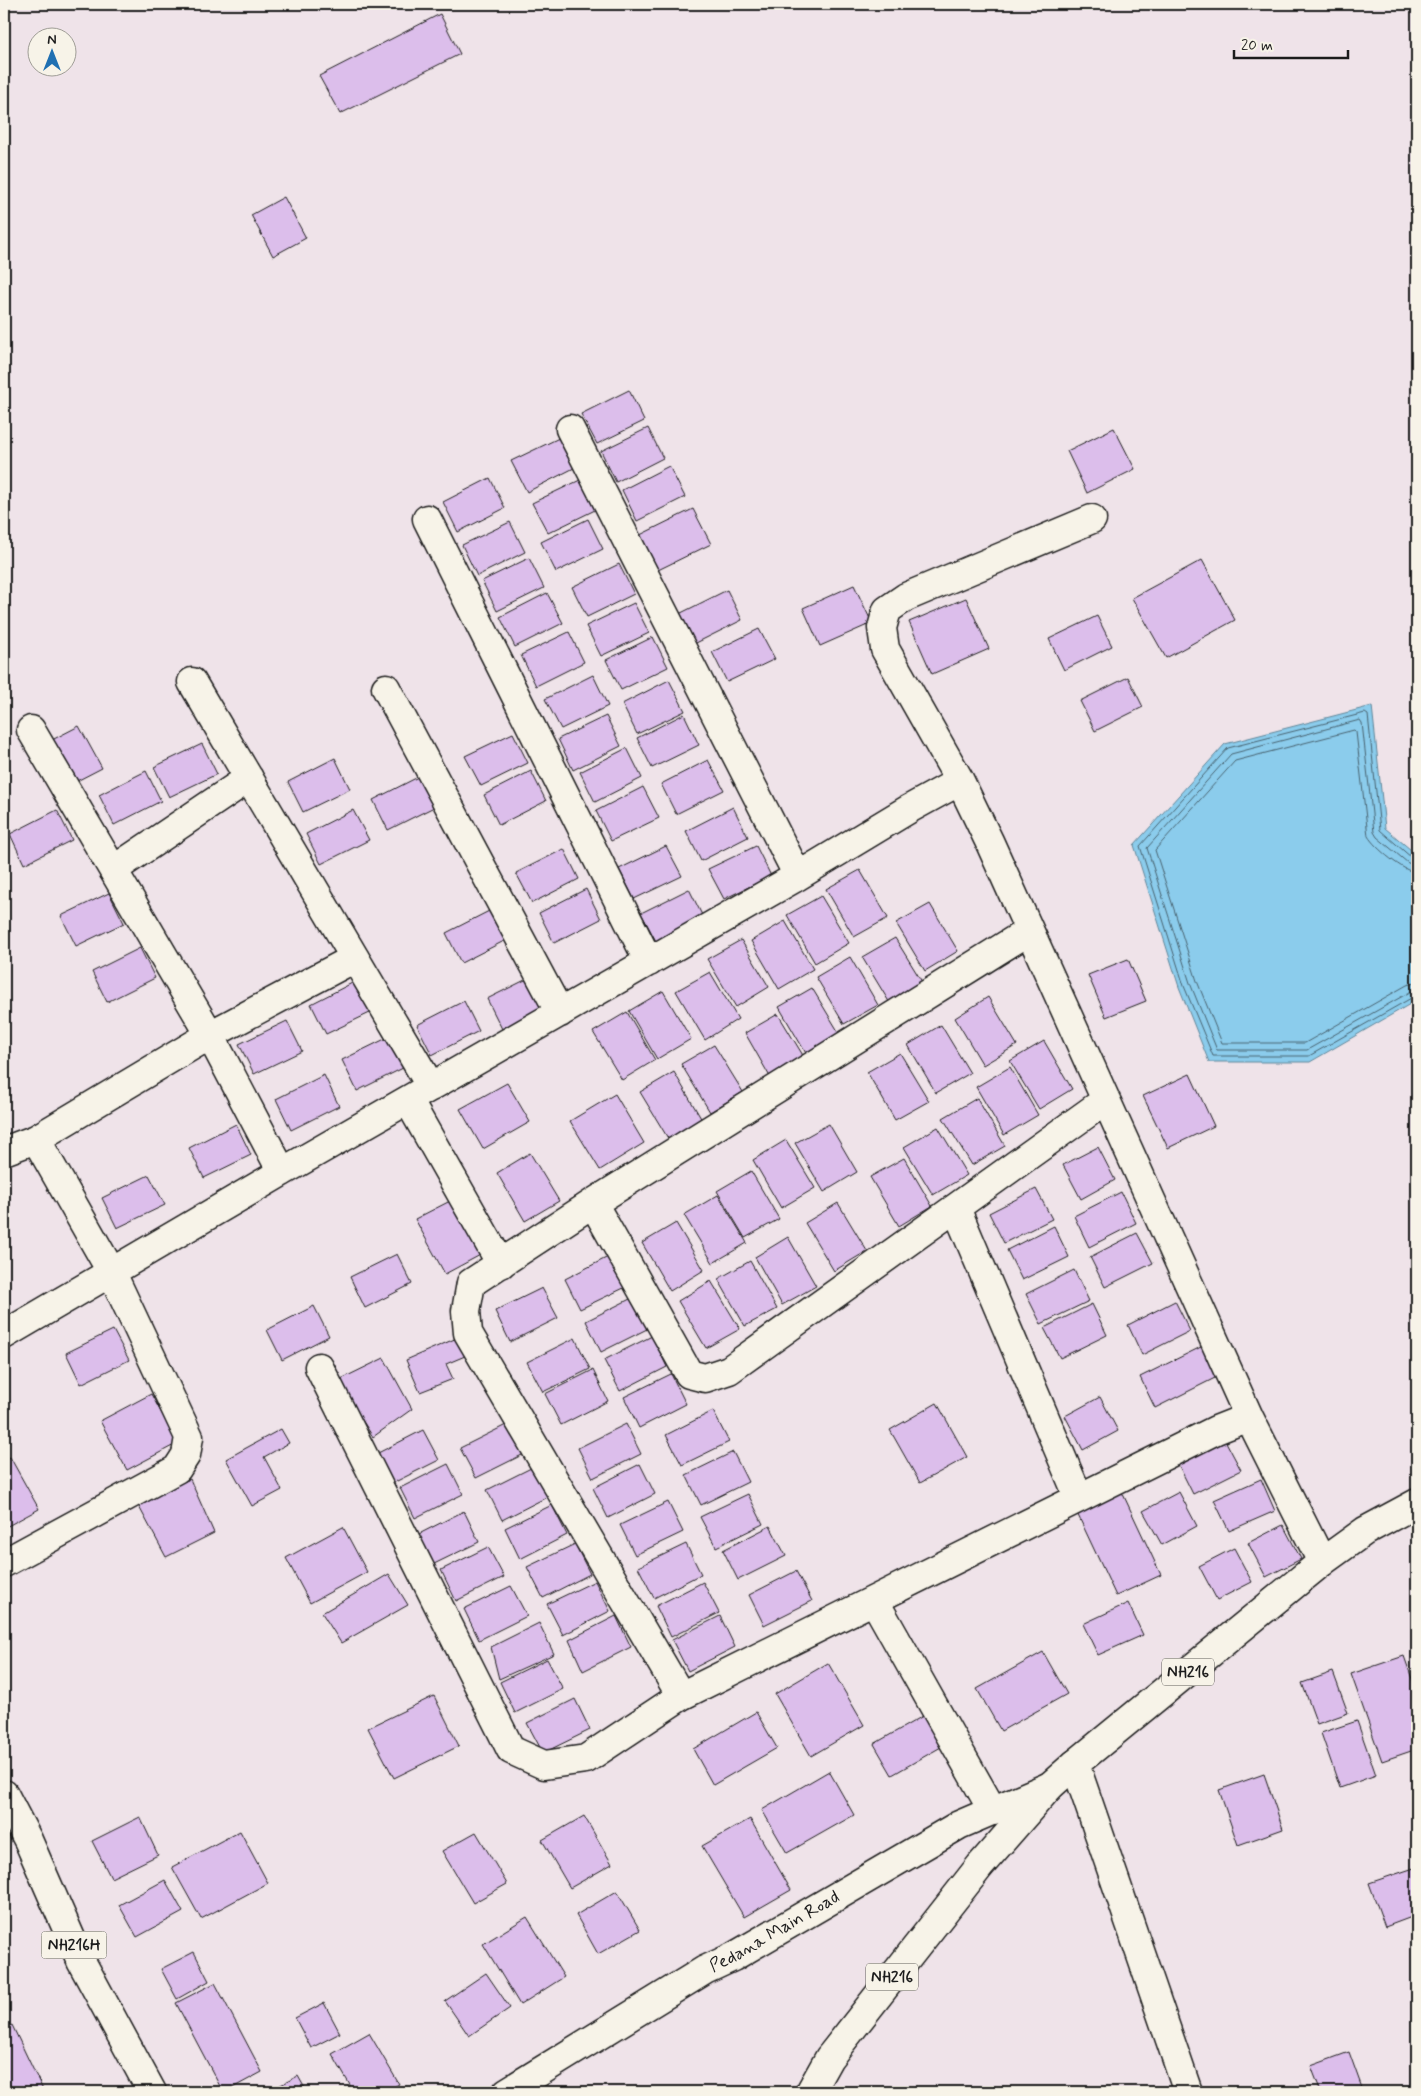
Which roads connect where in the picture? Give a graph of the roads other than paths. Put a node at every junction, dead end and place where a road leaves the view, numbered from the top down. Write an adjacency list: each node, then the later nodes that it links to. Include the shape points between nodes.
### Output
1 (570, 429): 10 (main road)
2 (427, 519): 13 (main road)
3 (1092, 519): 8 (main road, via 906,597 887,610 882,628 884,649)
4 (192, 682): 7 (main road)
5 (386, 688): 14 (main road)
6 (31, 730): 9 (main road)
7 (249, 778): 9 (main road); 12 (main road)
8 (960, 781): 10 (main road); 11 (main road)
9 (113, 870): 15 (main road)
10 (798, 876): 13 (main road)
11 (1029, 931): 18 (main road); 22 (main road)
12 (355, 958): 15 (main road); 16 (main road)
13 (649, 962): 14 (main road)
14 (560, 1012): 16 (main road)
15 (210, 1035): 19 (main road); 21 (main road)
16 (431, 1087): 17 (main road)
17 (408, 1100): 21 (main road); 24 (main road)
18 (1106, 1100): 23 (main road); 28 (main road)
19 (36, 1139): 20 (main road); 25 (main road)
20 (4, 1152)
21 (282, 1172): 25 (main road)
22 (594, 1203): 23 (main road, via 690,1374 705,1378 729,1370); 24 (main road)
23 (956, 1208): 29 (main road)
24 (501, 1264): 34 (main road, via 471,1283 466,1311 468,1333)
25 (112, 1273): 26 (main road); 32 (main road, via 189,1437 186,1455 177,1469)
26 (4, 1335)
27 (320, 1367): 34 (main road, via 511,1750 544,1765 586,1759)
28 (1248, 1417): 29 (main road); 31 (main road)
29 (1079, 1498): 33 (main road)
30 (1417, 1503): 31 (main road, NH216, via 1365,1531)
31 (1322, 1562): 35 (main road, NH216)
32 (4, 1563)
33 (874, 1600): 34 (main road); 38 (main road)
34 (681, 1696)
35 (1075, 1764): 36 (main road, NH216); 42 (main road)
36 (1050, 1786): 38 (main road, Pedana Main Road); 41 (main road, NH216, via 923,1937 829,2058)
37 (4, 1794): 39 (main road, NH216H, via 28,1840 81,1961)
38 (993, 1811): 40 (main road, Pedana Main Road, via 959,1825 733,1957 705,1970)
39 (152, 2092)
40 (507, 2092)
41 (810, 2092)
42 (1188, 2092)

